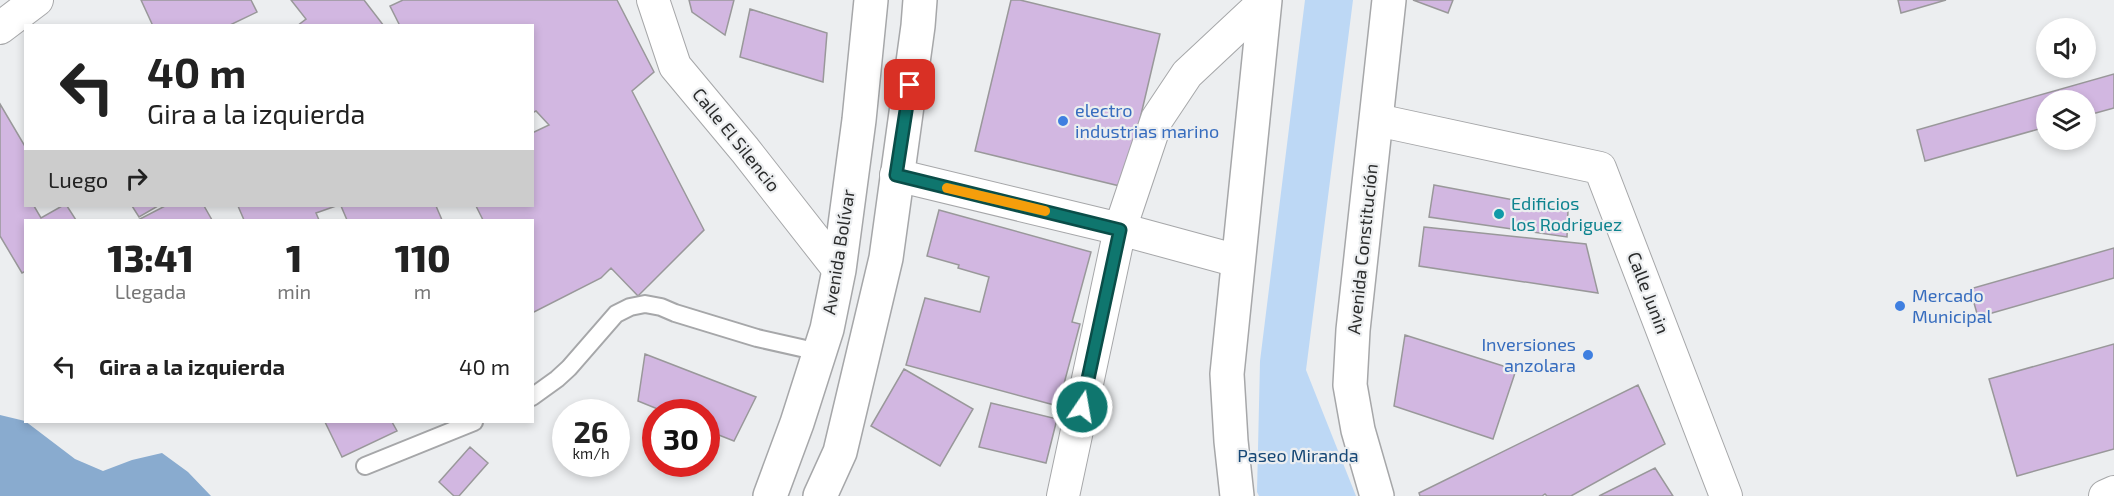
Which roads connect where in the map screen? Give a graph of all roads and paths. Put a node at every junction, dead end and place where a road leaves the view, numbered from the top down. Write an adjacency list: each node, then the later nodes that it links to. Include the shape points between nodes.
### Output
1 (37, 0): 7 (street)
2 (653, 0): 12 (street, Calle El Silencio, via 675,66)
3 (871, 0): 12 (street, Avenida Bolívar)
4 (920, 0): 9 (street)
5 (1389, 0): 8 (street, Avenida Constitución)
6 (1265, 1): 10 (street, via 1187,74 1157,119); 11 (street)
7 (0, 28)
8 (1377, 120): 22 (street, Avenida Constitución, via 1350,385); 23 (street, Calle Junin, via 1600,168)
9 (896, 175): 10 (street); 19 (street, via 886,258 860,373 840,452)
10 (1120, 230): 11 (street); 20 (street)
11 (1238, 261): 21 (street, via 1227,374)
12 (839, 270): 13 (street, Avenida Bolívar)
13 (819, 352): 14 (lane, via 645,304 616,315 563,374); 18 (street, Avenida Bolívar)
14 (534, 396)
15 (472, 423): 16 (lane)
16 (365, 466)
17 (2114, 492): 24 (street)
18 (770, 496)
19 (820, 496)
20 (1063, 496)
21 (1237, 496)
22 (1377, 496)
23 (1726, 496)
24 (2105, 496)

